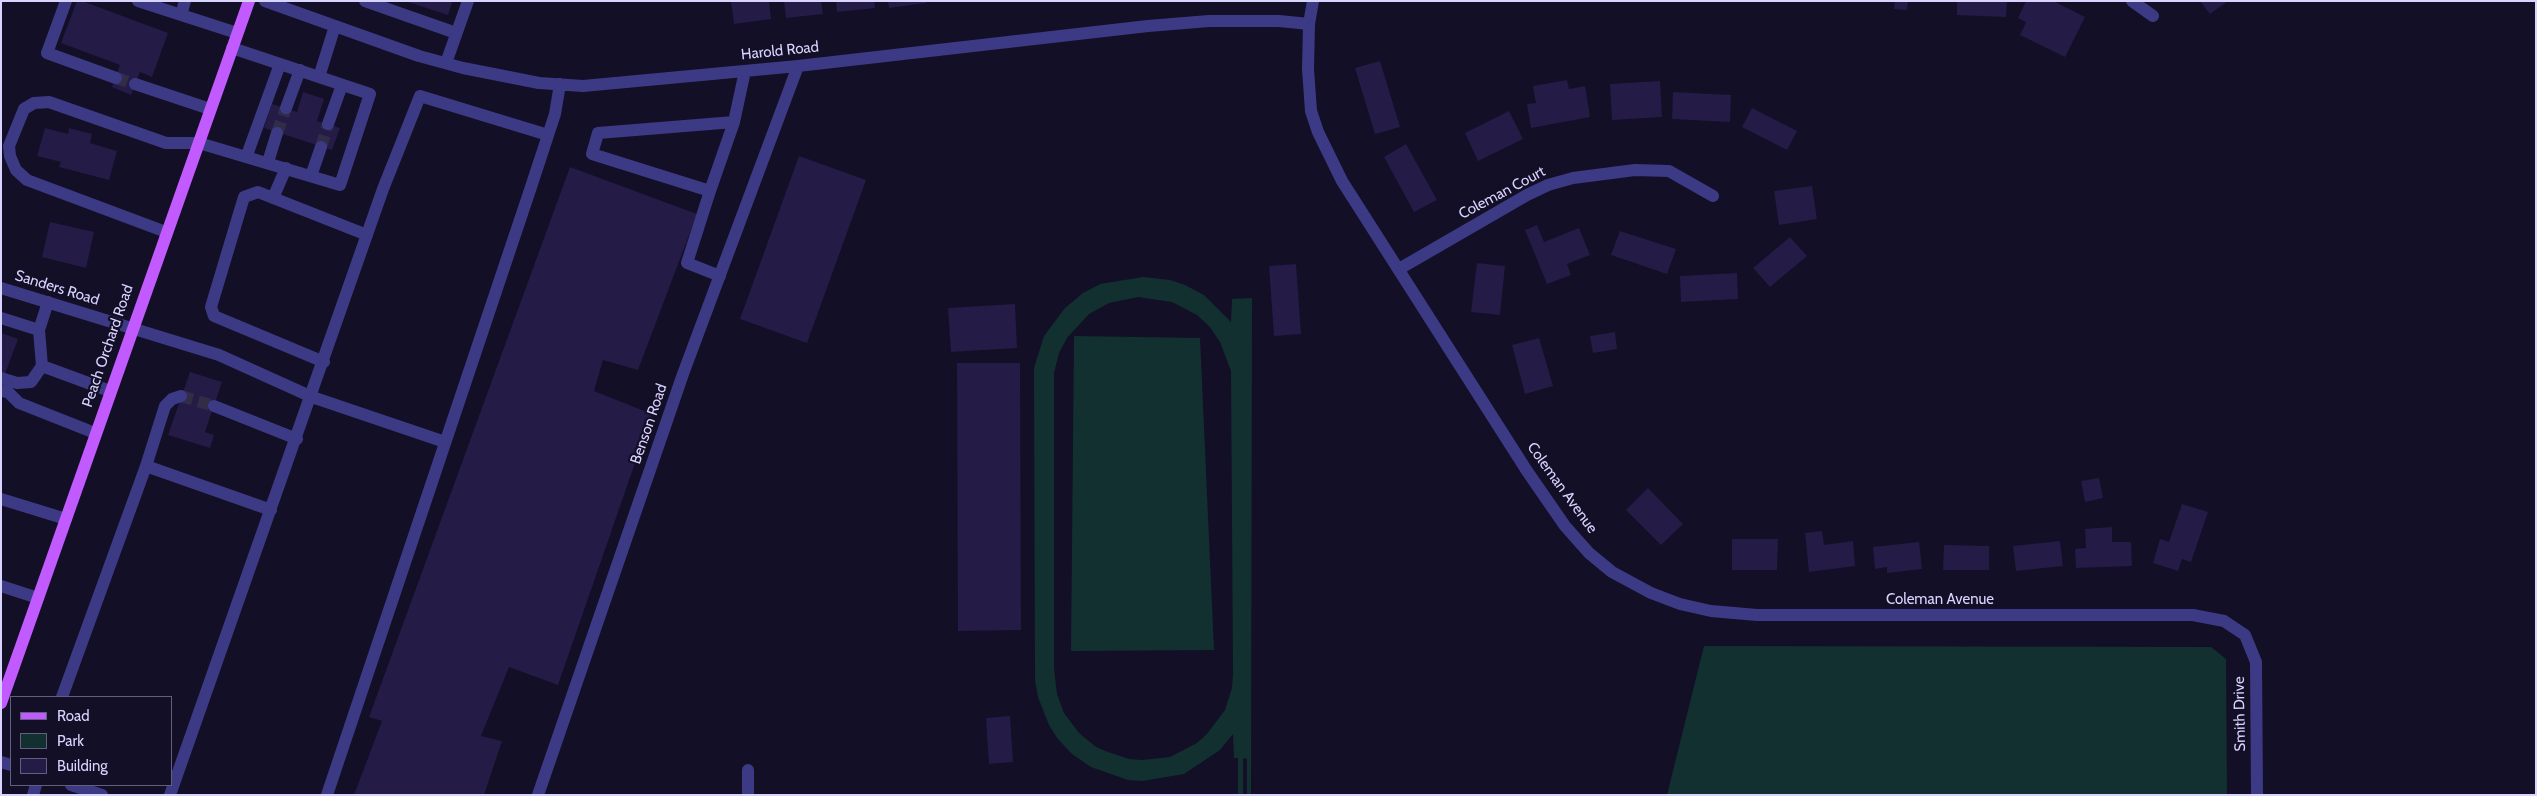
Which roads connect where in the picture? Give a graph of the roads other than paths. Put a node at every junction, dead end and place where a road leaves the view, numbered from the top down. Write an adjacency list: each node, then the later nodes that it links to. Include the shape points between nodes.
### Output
1 (66, 1): 23 (street, via 47,53)
2 (138, 1): 10 (street)
3 (185, 1): 10 (street)
4 (248, 1): 14 (main road, Peach Orchard Road)
5 (265, 1): 13 (street, Harold Road)
6 (364, 1): 15 (street)
7 (468, 1): 15 (street)
8 (1313, 1): 12 (street, Coleman Avenue)
9 (2132, 1): 11 (street)
10 (182, 15): 14 (street)
11 (2153, 16)
12 (1309, 24): 19 (street, Harold Road, via 1209,21); 44 (street, Coleman Avenue, via 1309,92 1318,132 1342,181)
13 (335, 26): 17 (street, Harold Road); 22 (street)
14 (237, 33): 16 (main road, Peach Orchard Road)
15 (456, 33): 17 (street)
16 (232, 48): 18 (street); 28 (main road, Peach Orchard Road)
17 (446, 63): 25 (street, Harold Road, via 501,77)
18 (280, 64): 20 (street); 35 (street)
19 (798, 66): 21 (street, Harold Road); 45 (street, Benson Road)
20 (300, 70): 22 (street); 27 (street)
21 (745, 71): 25 (street, Harold Road, via 583,86); 29 (street)
22 (319, 77): 26 (street)
23 (116, 78)
24 (135, 84): 28 (street)
25 (560, 84): 32 (street)
26 (342, 85): 30 (street); 38 (street, via 370,94 340,184)
27 (286, 108)
28 (210, 109): 33 (main road, Peach Orchard Road)
29 (734, 122): 39 (street); 39 (street, via 598,133 592,154)
30 (328, 124)
31 (277, 133): 36 (street)
32 (548, 135): 43 (street, via 420,96); 61 (street)
33 (199, 143): 35 (street); 42 (main road, Peach Orchard Road); 42 (street, via 166,143 49,102 34,103 24,109 9,146 16,170 27,180)
34 (321, 147): 38 (street)
35 (247, 155): 36 (street)
36 (268, 162): 37 (street)
37 (286, 168): 38 (street); 41 (street)
38 (311, 176)
39 (710, 191): 45 (street, via 686,263)
40 (1713, 196): 44 (street, Coleman Court, via 1668,171 1635,170 1573,178 1527,195)
41 (273, 198): 43 (street); 51 (street, via 258,192 244,197 210,307 214,316)
42 (166, 232): 49 (main road, Peach Orchard Road)
43 (368, 235): 51 (street)
44 (1399, 269): 68 (street, Coleman Avenue, via 1565,526 1589,553 1612,572 1650,593 1710,611 1757,615 2193,615 2224,620)
45 (720, 276): 77 (street, Benson Road)
46 (1, 288): 47 (street, Sanders Road)
47 (48, 302): 49 (street, Sanders Road); 50 (street)
48 (1, 318): 50 (street)
49 (132, 328): 55 (main road, Peach Orchard Road); 57 (street, Sanders Road, via 219,355)
50 (39, 330): 52 (street)
51 (324, 362): 57 (street)
52 (42, 366): 53 (street, via 31,382 16,383); 55 (street)
53 (1, 378)
54 (1, 390): 59 (street, via 19,403)
55 (110, 391): 59 (main road, Peach Orchard Road)
56 (181, 396): 62 (street, via 165,406)
57 (312, 397): 60 (street); 61 (street, Sanders Road)
58 (214, 406): 60 (street)
59 (95, 433): 65 (main road, Peach Orchard Road)
60 (297, 439): 64 (street)
61 (445, 442): 76 (street)
62 (146, 466): 64 (street); 69 (street)
63 (1, 499): 65 (street)
64 (271, 510): 72 (street)
65 (66, 519): 67 (main road, Peach Orchard Road)
66 (1, 586): 67 (street)
67 (38, 598): 70 (main road, Peach Orchard Road)
68 (2245, 635): 79 (street, Smith Drive, via 2256,662)
69 (62, 696)
70 (1, 703)
71 (748, 770): 78 (street)
72 (174, 777): 75 (street)
73 (75, 786): 74 (street)
74 (102, 795)
75 (170, 795)
76 (328, 795)
77 (538, 795)
78 (748, 795)
79 (2257, 795)

